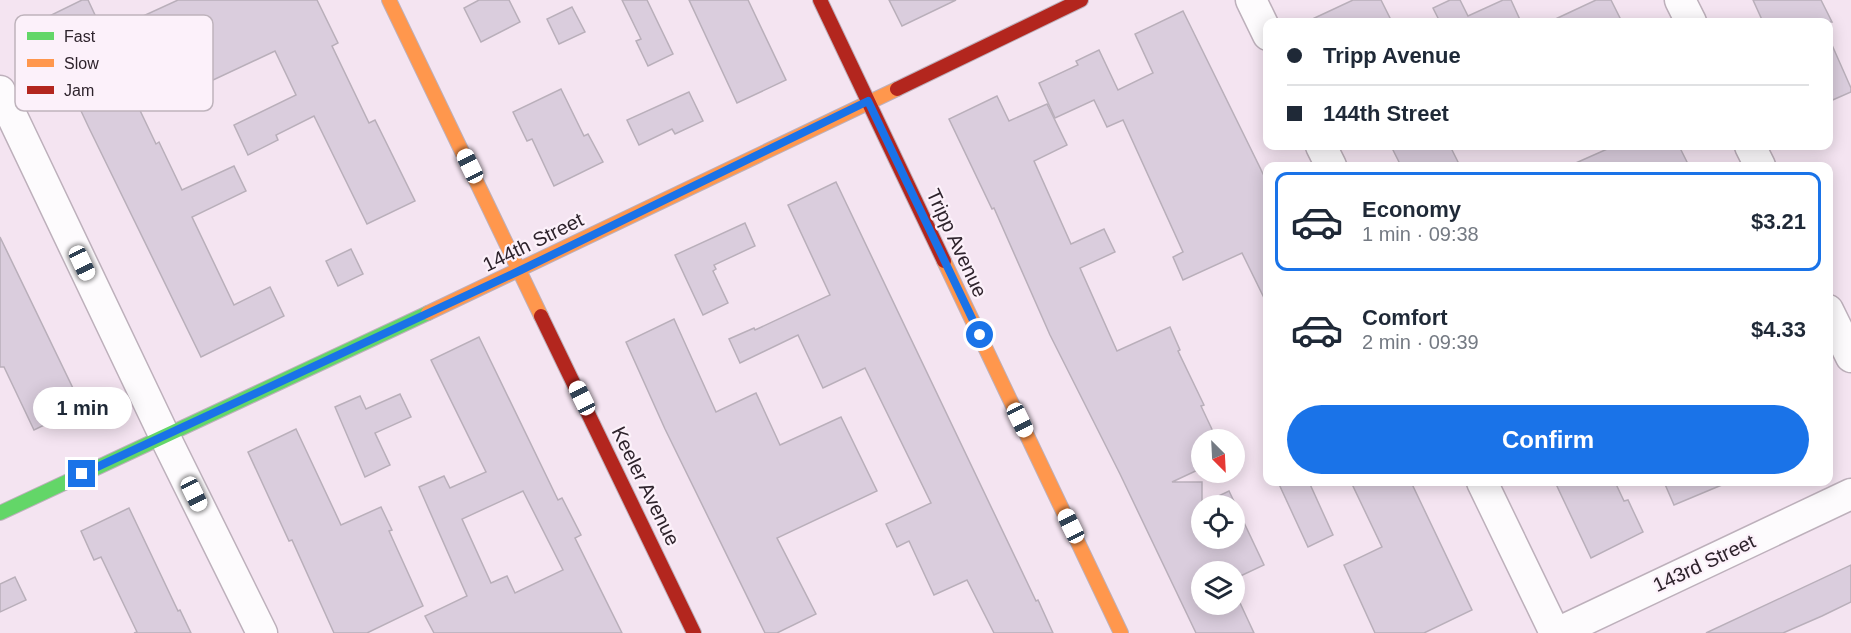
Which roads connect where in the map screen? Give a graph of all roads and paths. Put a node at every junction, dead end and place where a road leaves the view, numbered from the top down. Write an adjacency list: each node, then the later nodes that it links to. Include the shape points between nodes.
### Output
1 (389, 0): 10 (street, Keeler Avenue)
2 (820, 0): 9 (street, Tripp Avenue)
3 (1081, 0): 9 (street, 144th Street)
4 (1251, 0): 7 (street)
5 (1680, 0): 6 (street)
6 (1689, 18)
7 (1263, 25)
8 (0, 91): 13 (street)
9 (868, 101): 10 (street, 144th Street); 19 (street, Tripp Avenue)
10 (521, 270): 13 (street, 144th Street); 18 (street, Keeler Avenue)
11 (1833, 320): 12 (street)
12 (1851, 357)
13 (164, 435): 16 (street, 144th Street); 17 (street)
14 (1484, 486): 20 (street)
15 (1851, 494): 20 (street, 143rd Street)
16 (0, 513)
17 (262, 633)
18 (694, 633)
19 (1121, 633)
20 (1556, 633)

